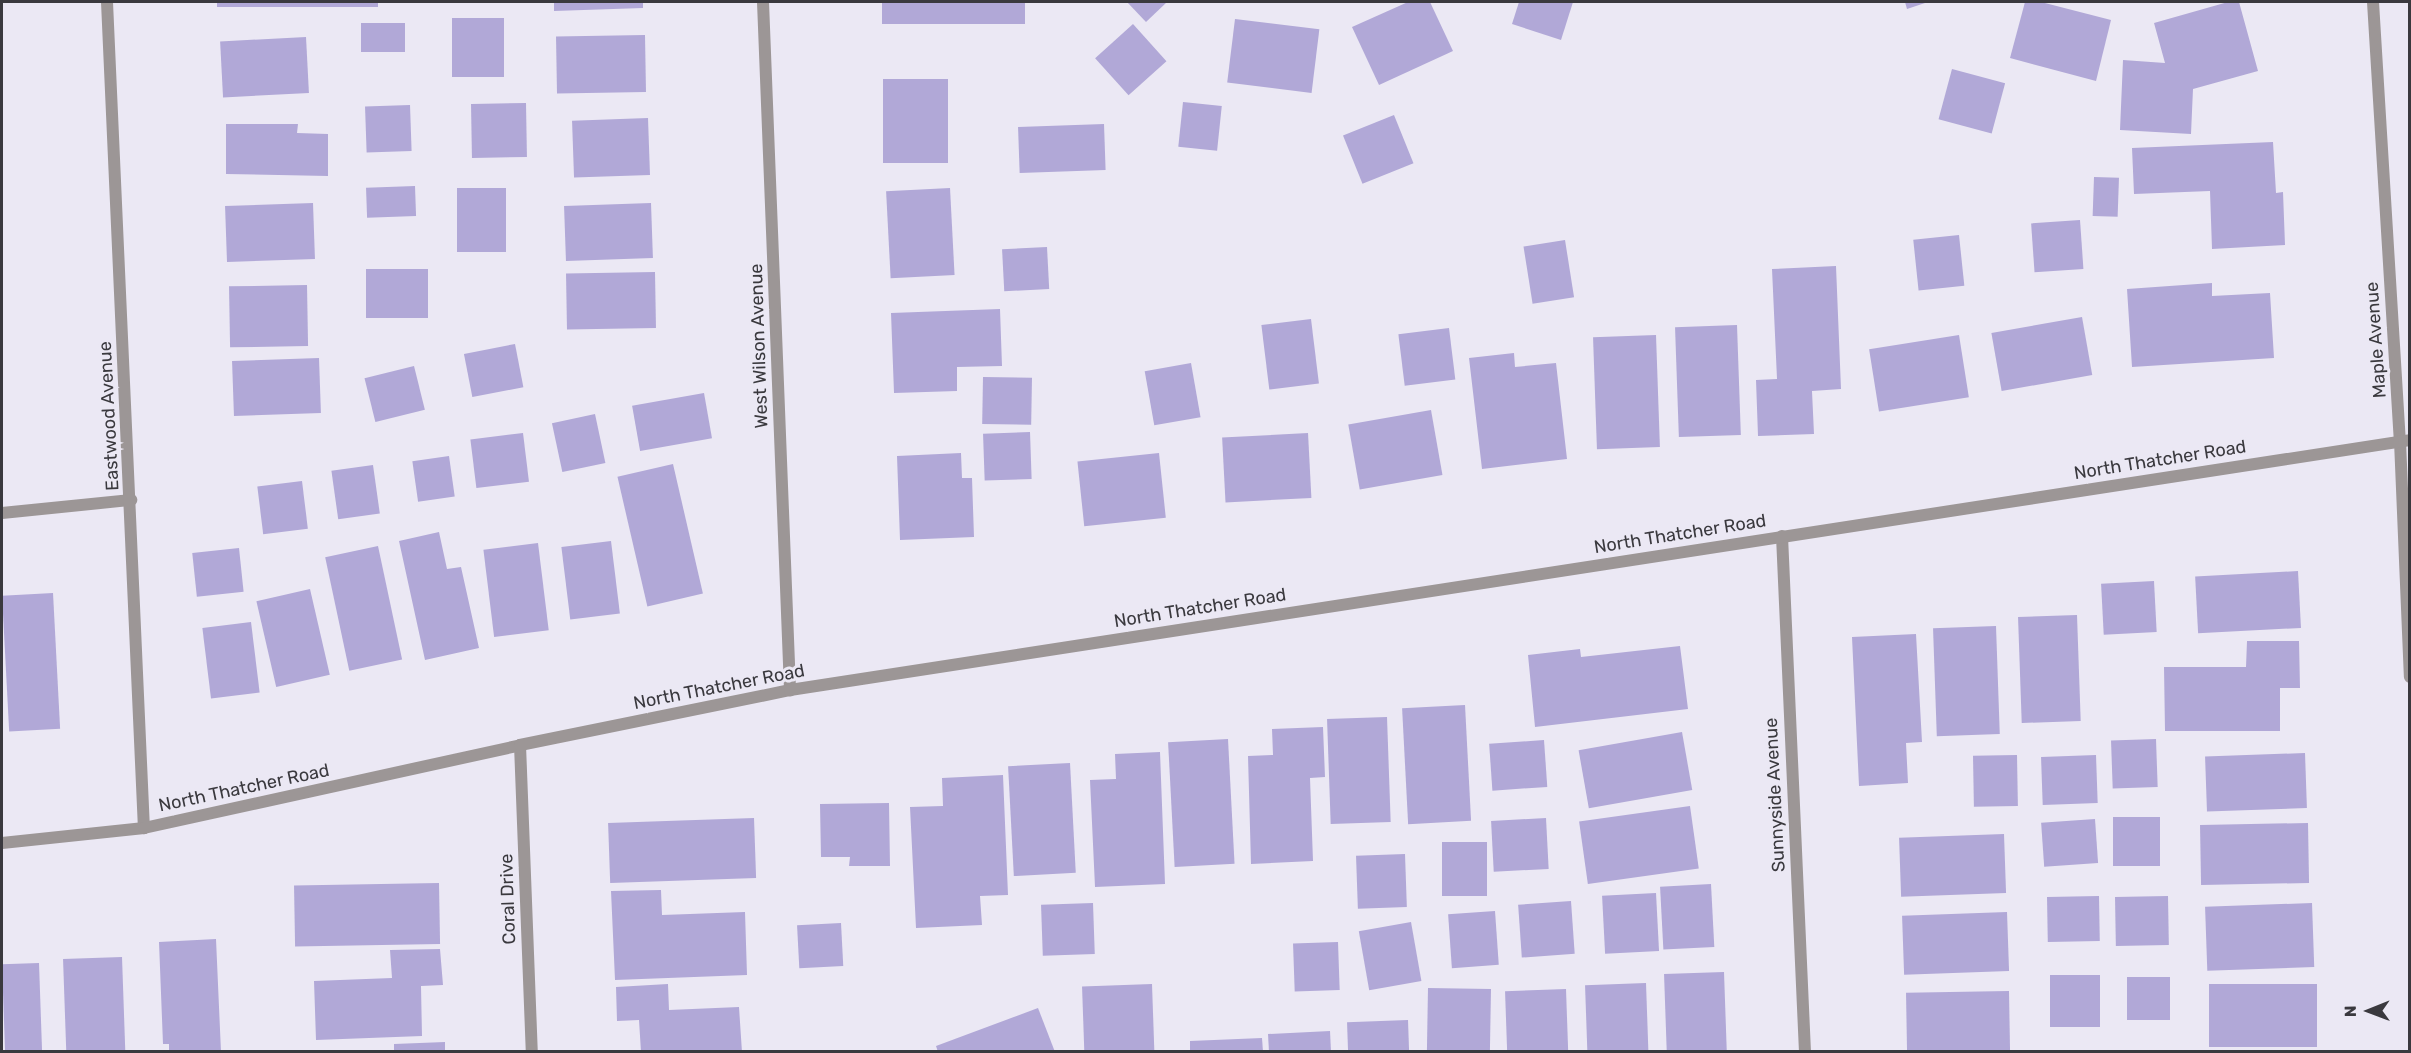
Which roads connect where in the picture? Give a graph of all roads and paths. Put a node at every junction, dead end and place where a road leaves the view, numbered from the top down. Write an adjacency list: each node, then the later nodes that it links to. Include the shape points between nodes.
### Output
1 (107, 2): 5 (street, Eastwood Avenue)
2 (763, 2): 9 (street, West Wilson Avenue)
3 (2373, 2): 4 (street, Maple Avenue)
4 (2405, 441): 7 (street, North Thatcher Road); 8 (street, Maple Avenue)
5 (130, 500): 6 (street); 11 (street, Eastwood Avenue)
6 (2, 513)
7 (1782, 536): 9 (street, North Thatcher Road); 14 (street, Sunnyside Avenue)
8 (2409, 677)
9 (790, 690): 10 (street, North Thatcher Road)
10 (520, 745): 11 (street, North Thatcher Road); 13 (street, Coral Drive)
11 (144, 828): 12 (street, North Thatcher Road)
12 (2, 843)
13 (532, 1052)
14 (1805, 1052)

